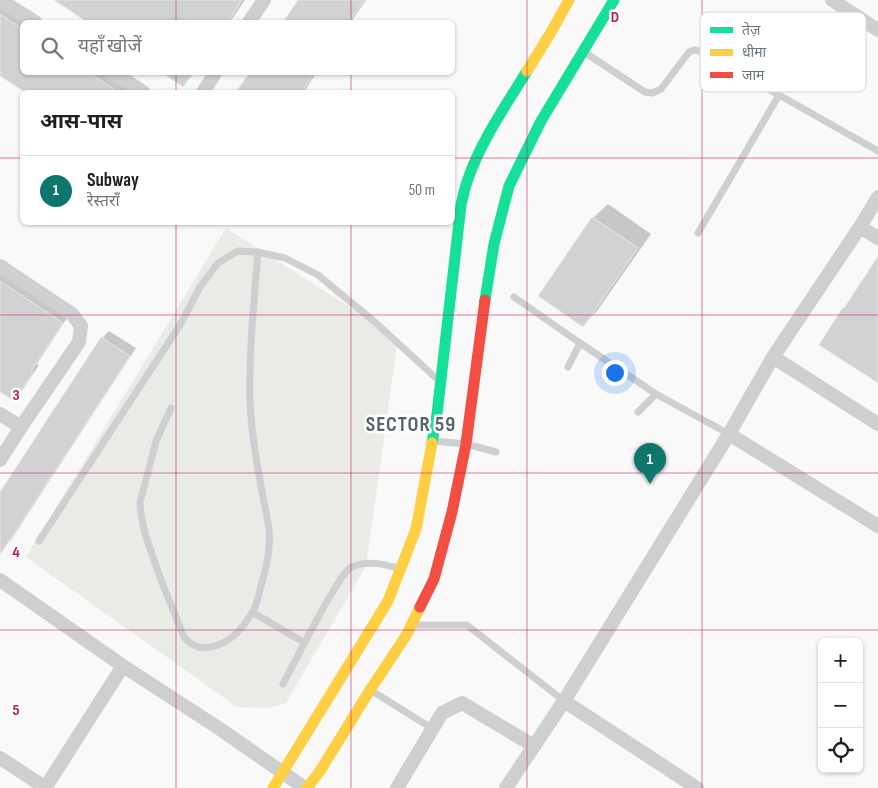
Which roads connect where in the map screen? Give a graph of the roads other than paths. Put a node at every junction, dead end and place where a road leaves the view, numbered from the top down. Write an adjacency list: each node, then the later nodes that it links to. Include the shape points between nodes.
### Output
1 (0, 0): 7 (street)
2 (264, 0): 8 (street)
3 (569, 0): 30 (street, via 498,119 468,179 461,205)
4 (614, 0): 12 (street)
5 (832, 0): 6 (street)
6 (850, 12)
7 (32, 20)
8 (250, 20)
9 (866, 22): 10 (street)
10 (878, 30)
11 (700, 51): 12 (lane, via 690,52 661,89 653,93 645,92)
12 (582, 52): 39 (street, via 541,121 509,186 494,244)
13 (117, 75): 15 (street)
14 (214, 75): 16 (street)
15 (140, 90)
16 (204, 90)
17 (775, 92): 18 (lane)
18 (780, 95): 19 (lane); 22 (lane)
19 (878, 151)
20 (878, 197): 21 (street)
21 (860, 227): 23 (street); 28 (street)
22 (698, 233)
23 (878, 238)
24 (258, 252): 30 (lane, via 285,258 318,275); 43 (lane, via 238,251 218,263); 46 (lane, via 250,401 270,548)
25 (0, 266): 36 (street, via 72,314 81,326 79,342)
26 (514, 297): 27 (lane)
27 (580, 343): 29 (lane); 31 (lane)
28 (773, 357): 35 (street); 37 (street)
29 (568, 367)
30 (441, 382): 38 (street)
31 (656, 394): 33 (lane); 37 (lane)
32 (171, 408): 46 (lane, via 156,440 140,503 146,534 178,624 189,643 214,647 238,632)
33 (638, 412)
34 (0, 414): 36 (street)
35 (878, 424)
36 (21, 427): 41 (street)
37 (729, 434): 42 (street); 52 (street)
38 (433, 441): 39 (lane); 44 (street, via 416,529)
39 (466, 444): 40 (lane); 47 (street, via 434,580)
40 (496, 452)
41 (0, 460)
42 (878, 526)
43 (39, 541)
44 (400, 569): 48 (lane, via 371,563 350,568 323,608); 56 (street, via 388,600)
45 (0, 580): 49 (street)
46 (252, 612): 48 (lane)
47 (412, 625): 51 (street); 52 (lane, via 467,625)
48 (305, 643): 50 (lane)
49 (123, 666): 56 (street); 57 (street)
50 (283, 684)
51 (370, 690): 53 (lane); 59 (street)
52 (564, 701): 54 (street); 62 (street)
53 (433, 729): 54 (street, via 442,713 462,702); 60 (street)
54 (534, 746): 61 (street)
55 (0, 758): 57 (street)
56 (283, 773): 58 (street); 59 (street)
57 (46, 788)
58 (273, 788)
59 (306, 788)
60 (397, 788)
61 (506, 788)
62 (697, 788)

